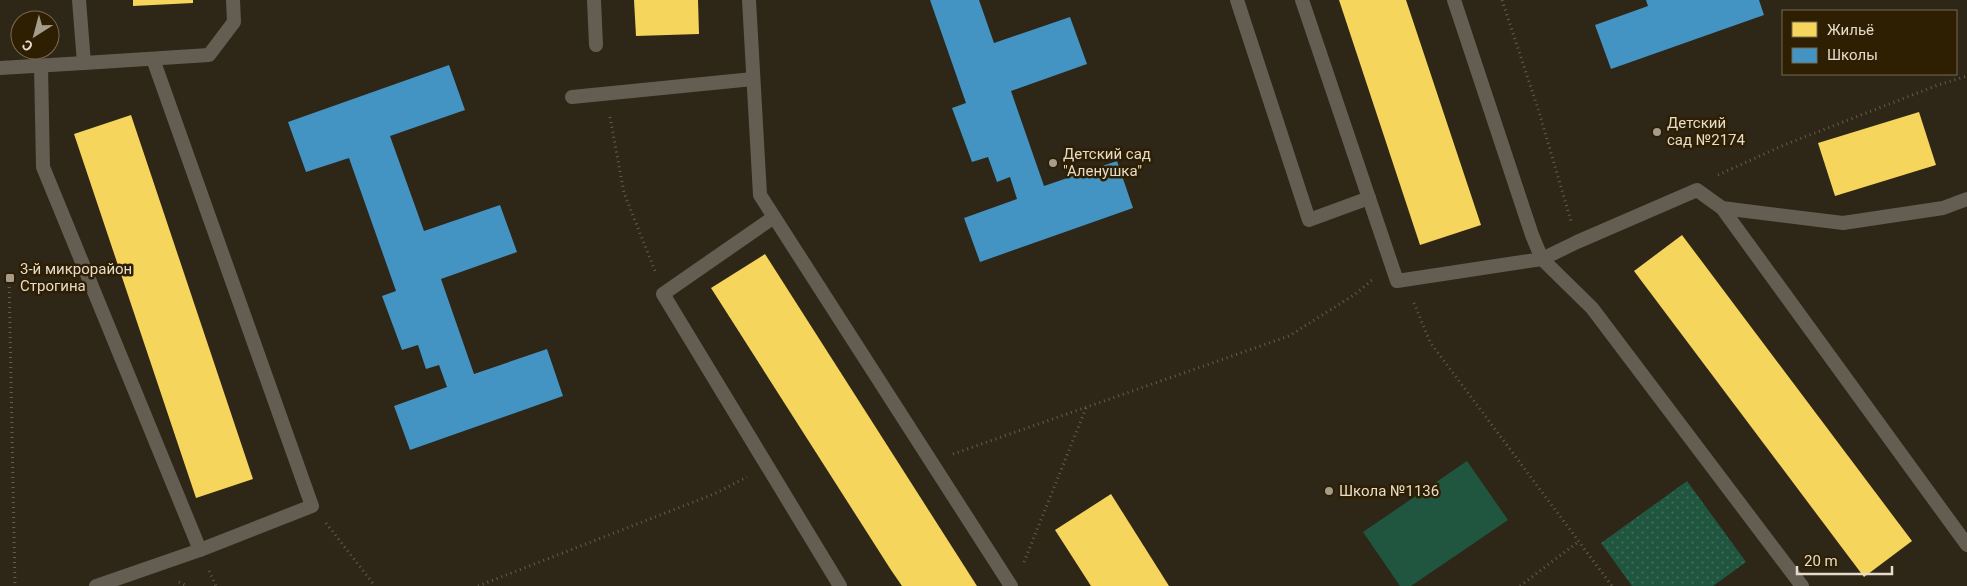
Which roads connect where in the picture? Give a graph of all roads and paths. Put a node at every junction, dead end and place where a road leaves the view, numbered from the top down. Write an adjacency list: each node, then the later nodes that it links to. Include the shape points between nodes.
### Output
1 (79, 0): 11 (lane)
2 (232, 0): 10 (lane, via 234,22 210,55)
3 (594, 0): 9 (lane)
4 (749, 0): 15 (lane)
5 (1237, 0): 19 (lane, via 1309,220)
6 (1302, 0): 19 (lane)
7 (1454, 0): 24 (lane)
8 (1502, 0): 23 (path)
9 (596, 45)
10 (153, 59): 11 (lane); 32 (lane)
11 (84, 62): 12 (lane)
12 (41, 66): 13 (lane); 35 (lane, via 43,167)
13 (0, 68)
14 (1967, 76): 18 (path, via 1784,145 1720,174)
15 (753, 79): 16 (lane); 22 (lane, via 760,194)
16 (605, 94): 17 (lane); 28 (path, via 624,193)
17 (572, 98)
18 (1697, 190): 21 (lane); 23 (lane)
19 (1369, 198): 25 (lane)
20 (1967, 199): 21 (lane, via 1943,208 1843,223)
21 (1722, 208): 34 (lane)
22 (774, 216): 28 (lane); 30 (lane)
23 (1577, 242): 24 (lane)
24 (1542, 259): 27 (lane); 45 (lane, via 1592,308)
25 (1391, 264): 27 (lane, via 1397,281); 29 (path, via 1354,295 1289,336)
26 (9, 277): 37 (path)
27 (1405, 281): 33 (path, via 1430,342)
28 (663, 294): 31 (lane)
29 (1086, 407): 30 (path); 36 (path)
30 (931, 462): 42 (lane)
31 (767, 466): 40 (path, via 714,494); 41 (lane)
32 (312, 506): 35 (lane); 39 (path)
33 (1578, 542): 43 (path); 44 (path)
34 (1967, 545)
35 (200, 550): 38 (lane)
36 (1021, 568)
37 (15, 586)
38 (96, 586)
39 (375, 586)
40 (478, 586)
41 (840, 586)
42 (1011, 586)
43 (1520, 586)
44 (1612, 586)
45 (1802, 586)

